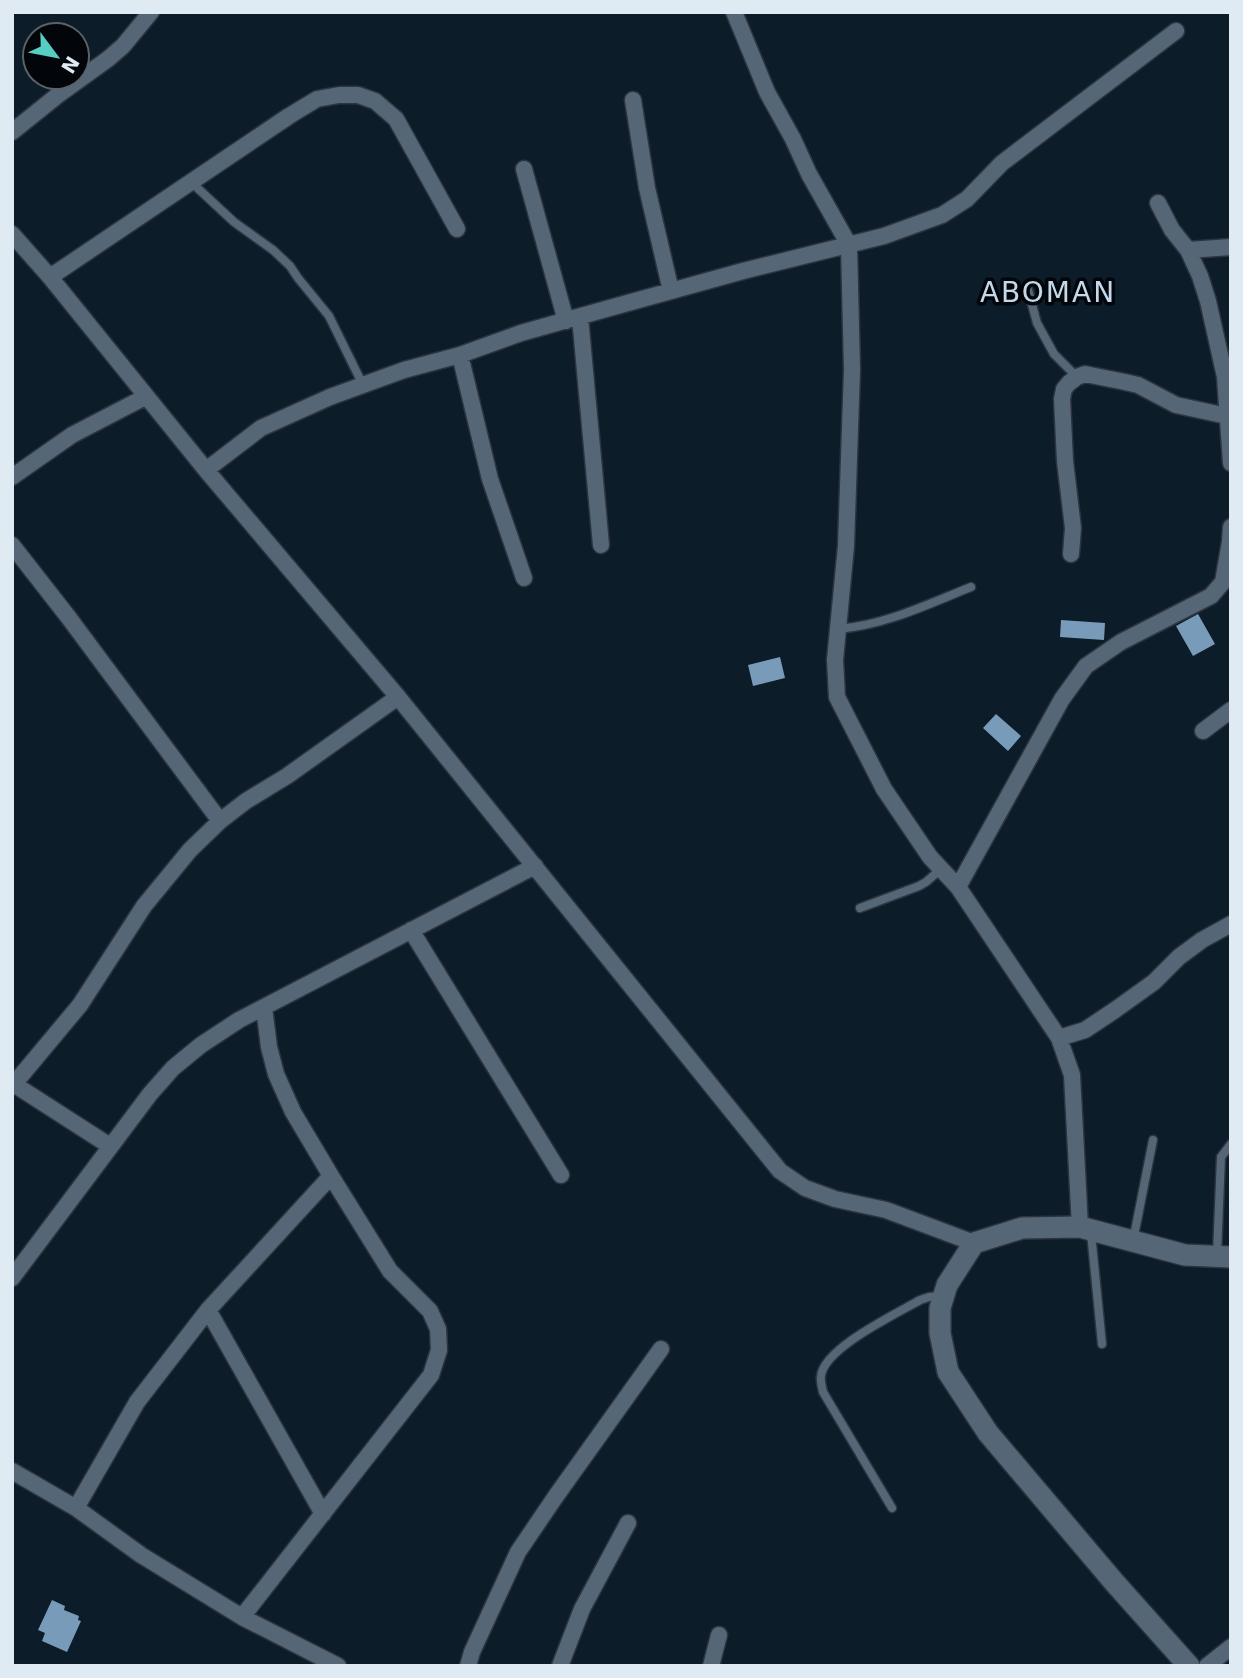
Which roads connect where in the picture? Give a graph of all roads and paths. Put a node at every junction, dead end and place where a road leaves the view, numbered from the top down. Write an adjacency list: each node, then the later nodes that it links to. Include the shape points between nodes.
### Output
1 (151, 12): 5 (street, via 108,59)
2 (734, 12): 11 (street, via 767,92)
3 (1176, 31): 11 (street, via 1002,163 967,199 942,215)
4 (633, 100): 16 (street, via 645,180)
5 (12, 132)
6 (524, 169): 17 (street)
7 (191, 182): 9 (street, via 317,99 358,95 375,101 396,119); 14 (street); 20 (lane, via 290,266 329,316)
8 (1158, 204): 13 (street)
9 (457, 229)
10 (12, 233): 14 (street)
11 (849, 245): 16 (street); 32 (street, via 852,369)
12 (1231, 247): 13 (street)
13 (1188, 250): 22 (street, via 1208,301 1225,377)
14 (50, 278): 21 (street)
15 (1027, 286): 19 (lane, via 1037,323 1054,354)
16 (671, 291): 17 (street)
17 (573, 319): 18 (street); 28 (street)
18 (460, 355): 20 (street); 30 (street, via 490,479)
19 (1077, 377): 22 (street, via 1086,374 1138,385 1176,405); 29 (street, via 1064,390 1062,400 1073,528)
20 (363, 385): 24 (street, via 261,428)
21 (145, 397): 24 (street); 25 (street, via 72,435)
22 (1227, 416): 23 (street)
23 (1231, 463)
24 (206, 470): 33 (street)
25 (12, 477)
26 (1231, 527): 39 (street, via 1223,582 1211,596 1121,642 1086,666 1062,699)
27 (12, 545): 36 (street)
28 (601, 545)
29 (1071, 554)
30 (524, 578)
31 (971, 587): 32 (lane, via 870,625)
32 (838, 629): 38 (street, via 837,696 884,789)
33 (398, 697): 36 (street); 37 (street)
34 (1231, 710): 35 (street)
35 (1203, 731)
36 (220, 821): 45 (street, via 144,906 80,1004)
37 (534, 866): 42 (street); 53 (street, via 780,1171 805,1188 886,1210)
38 (941, 869): 39 (street); 40 (lane, via 919,886)
39 (958, 887): 44 (street)
40 (860, 908)
41 (1231, 924): 44 (street, via 1202,940 1154,982 1085,1030)
42 (411, 930): 43 (street); 49 (street)
43 (264, 1007): 48 (street, via 201,1045 173,1068); 50 (street, via 276,1074)
44 (1059, 1038): 51 (street, via 1072,1075)
45 (13, 1084): 48 (street)
46 (1153, 1140): 52 (lane)
47 (1231, 1144): 54 (lane, via 1221,1157)
48 (110, 1146): 55 (street)
49 (561, 1175)
50 (331, 1177): 57 (street); 63 (street, via 390,1271 430,1311 438,1329 439,1350 431,1375)
51 (1085, 1228): 52 (street); 53 (street, via 1021,1228); 58 (lane)
52 (1133, 1241): 54 (street, via 1185,1255)
53 (974, 1243): 56 (street)
54 (1224, 1257)
55 (13, 1274)
56 (944, 1296): 62 (lane, via 920,1300 843,1345 821,1375 823,1392); 72 (street, via 940,1333 948,1372 988,1433)
57 (208, 1310): 61 (street, via 137,1402); 63 (street)
58 (1102, 1344)
59 (662, 1349): 69 (street, via 518,1552)
60 (12, 1471): 61 (street)
61 (76, 1508): 65 (street, via 141,1555)
62 (892, 1508)
63 (323, 1514): 65 (street)
64 (628, 1523): 70 (street, via 582,1609)
65 (242, 1617): 68 (street)
66 (719, 1635): 71 (street)
67 (1231, 1647): 73 (street)
68 (338, 1666)
69 (468, 1666)
70 (560, 1666)
71 (711, 1666)
72 (1189, 1666)
73 (1207, 1666)

